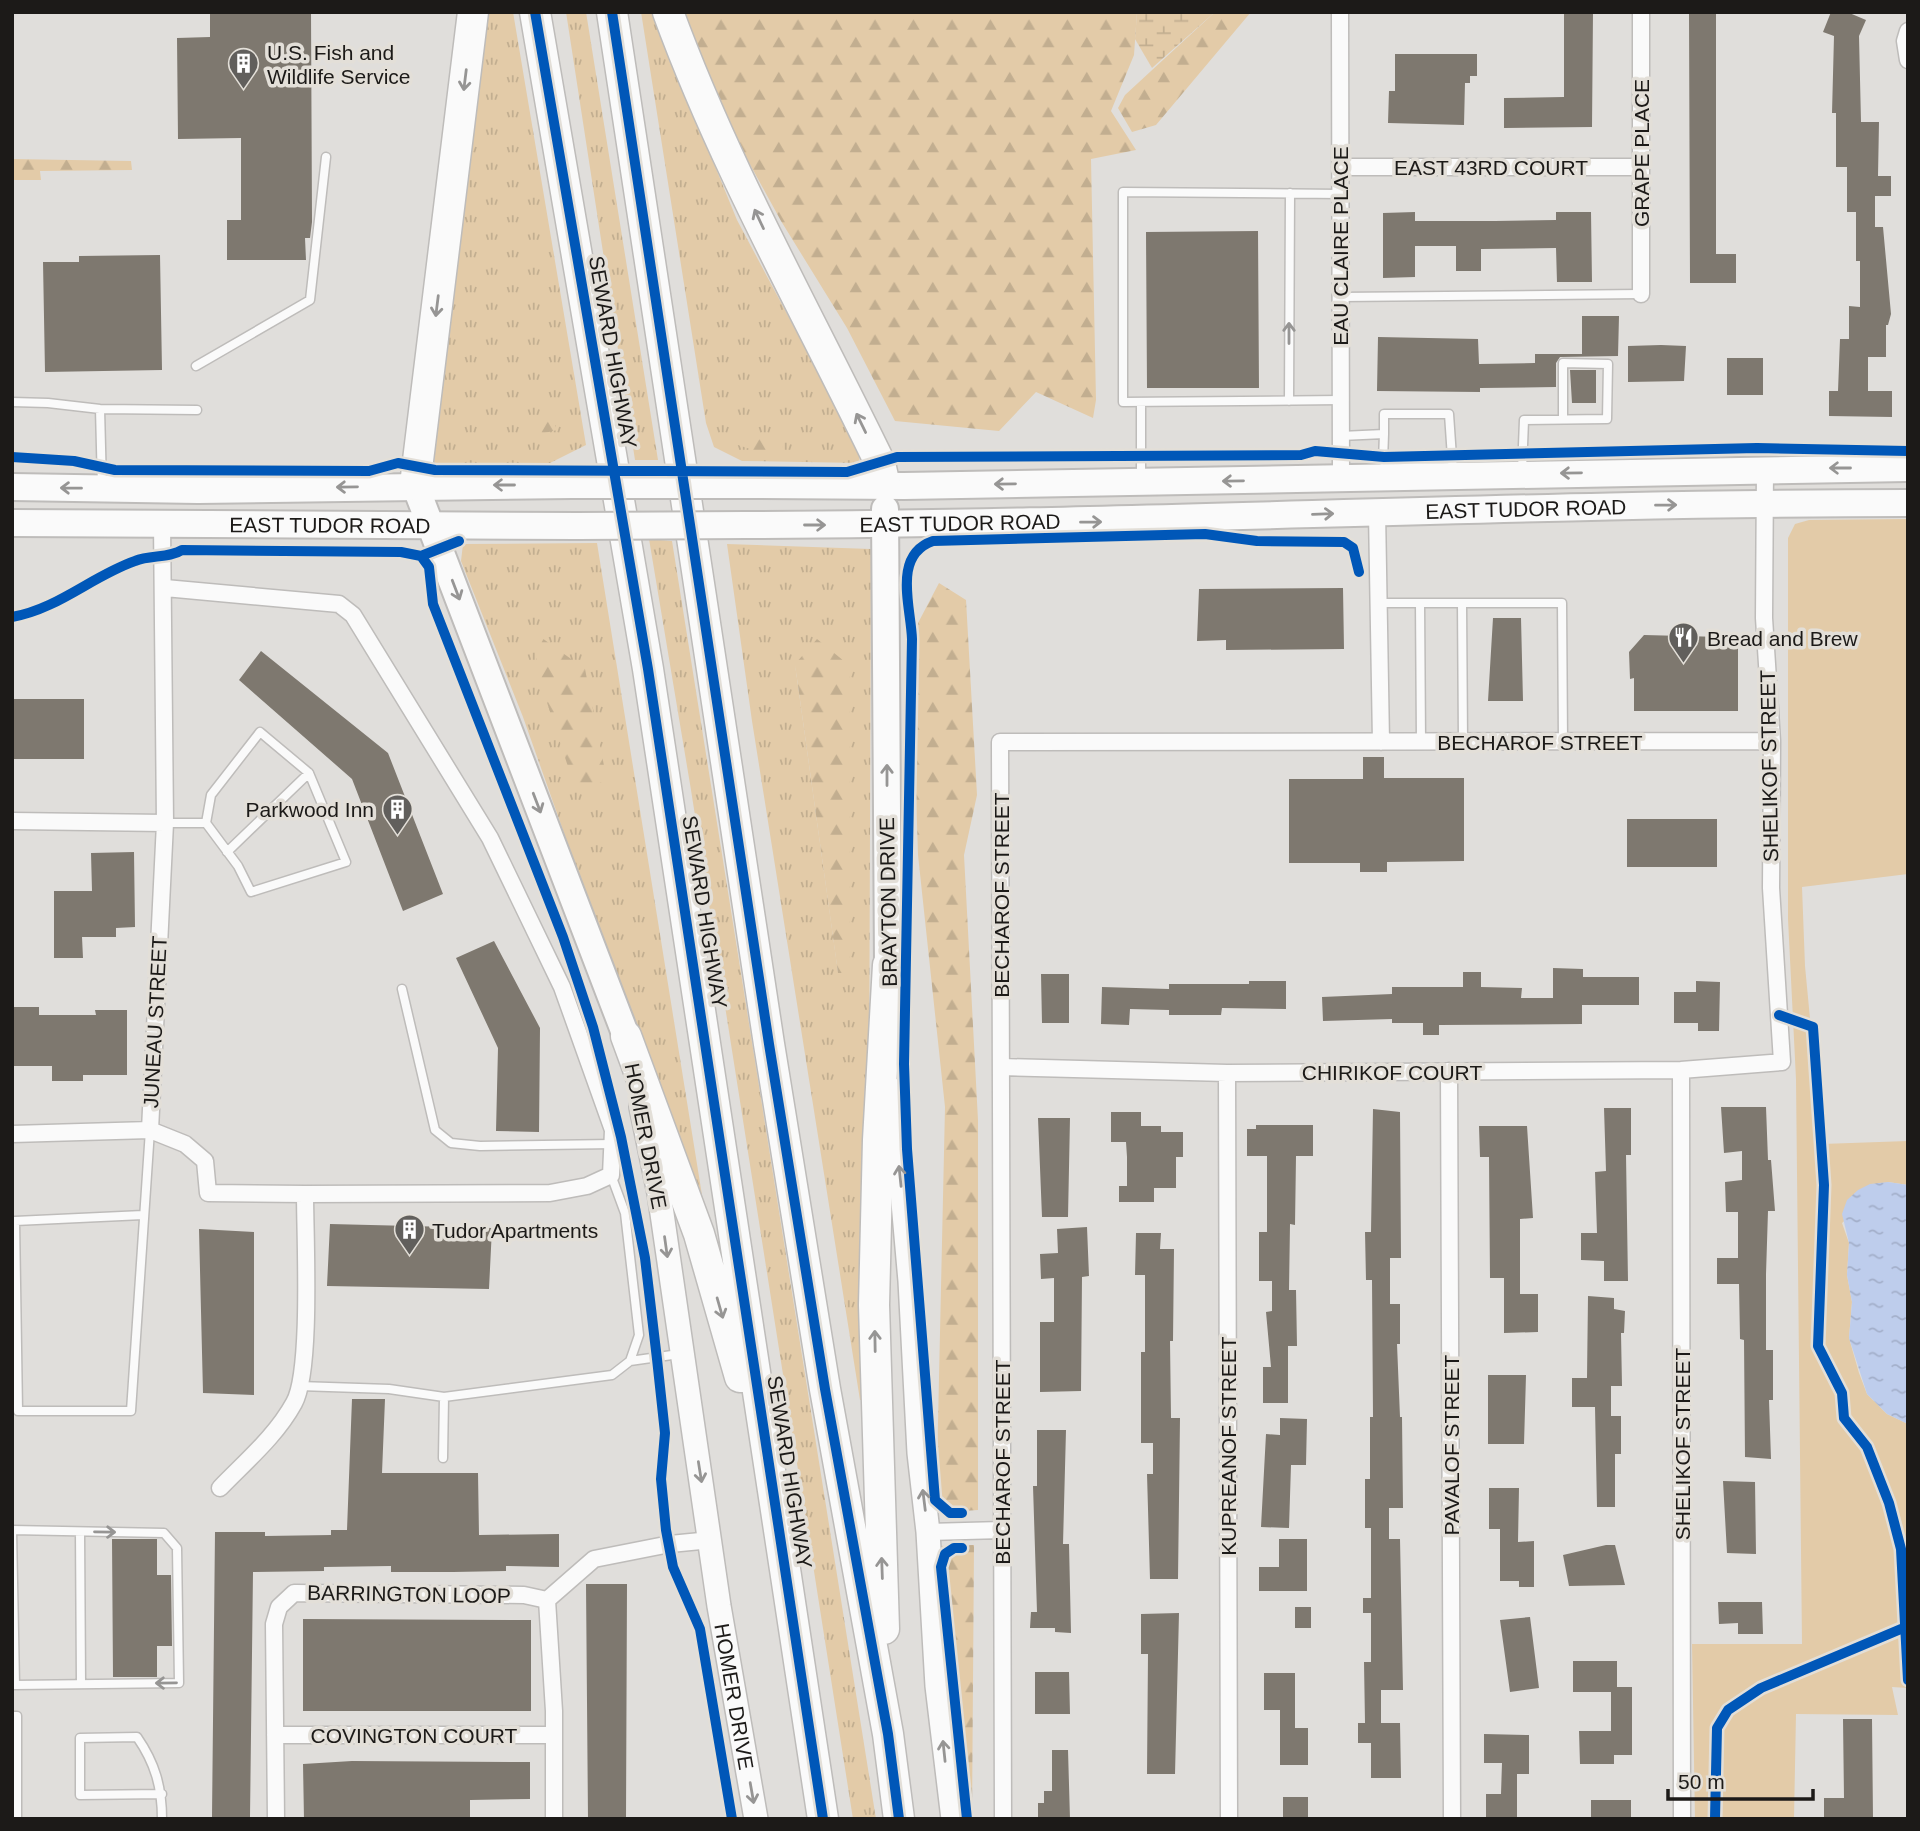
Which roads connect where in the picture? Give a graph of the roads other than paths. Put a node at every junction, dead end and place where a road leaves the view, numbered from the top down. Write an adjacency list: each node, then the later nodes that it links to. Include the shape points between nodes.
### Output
1 (473, 12): 32 (highway, one-way to 32)
2 (536, 12): 78 (highway, SEWARD HIGHWAY, via 648,669)
3 (612, 12): 88 (highway, SEWARD HIGHWAY, via 771,1058)
4 (668, 12): 33 (highway, one-way to 4, via 880,463 786,276 687,65)
5 (1340, 12): 10 (street, EAU CLAIRE PLACE)
6 (1641, 12): 11 (street, GRAPE PLACE)
7 (1908, 32): 8 (street)
8 (1908, 60)
9 (326, 157): 16 (lane, via 310,300)
10 (1340, 167): 11 (street, EAST 43RD COURT); 13 (street, EAU CLAIRE PLACE)
11 (1641, 167): 14 (street, GRAPE PLACE)
12 (1290, 193): 13 (lane); 18 (lane, one-way to 12); 20 (lane, via 1123,192 1123,402)
13 (1340, 194): 15 (street, EAU CLAIRE PLACE)
14 (1642, 294): 15 (lane)
15 (1340, 297): 17 (street, EAU CLAIRE PLACE)
16 (196, 366)
17 (1341, 400): 18 (lane); 25 (street, EAU CLAIRE PLACE)
18 (1289, 401): 20 (lane)
19 (12, 402): 21 (lane)
20 (1141, 402): 31 (lane)
21 (100, 409): 22 (lane); 35 (lane)
22 (197, 410)
23 (1563, 419): 23 (lane, via 1606,419 1608,364 1563,363); 29 (lane, via 1524,420)
24 (1384, 434): 25 (lane); 26 (lane, via 1384,461); 26 (lane, via 1384,414 1449,414)
25 (1341, 436): 30 (street, EAU CLAIRE PLACE)
26 (1452, 468): 29 (main road, EAST TUDOR ROAD); 30 (main road, EAST TUDOR ROAD)
27 (1908, 468): 28 (main road, EAST TUDOR ROAD, one-way to 28)
28 (1765, 469): 29 (main road, EAST TUDOR ROAD, one-way to 29); 36 (street, SHELIKOF STREET)
29 (1522, 474)
30 (1341, 479): 31 (main road, EAST TUDOR ROAD, one-way to 31)
31 (1141, 482): 33 (main road, EAST TUDOR ROAD, one-way to 33)
32 (415, 485): 33 (main road, EAST TUDOR ROAD, one-way to 32, bridge); 35 (main road, EAST TUDOR ROAD, one-way to 35); 42 (main road, HOMER DRIVE)
33 (885, 486): 41 (main road, BRAYTON DRIVE)
34 (12, 487): 35 (main road, EAST TUDOR ROAD, one-way to 34)
35 (102, 489)
36 (1765, 503): 37 (main road, EAST TUDOR ROAD); 38 (main road, EAST TUDOR ROAD, one-way to 36); 47 (street, SHELIKOF STREET, via 1764,618)
37 (1908, 503)
38 (1377, 512): 41 (main road, EAST TUDOR ROAD, one-way to 38); 44 (street)
39 (12, 523): 40 (main road, EAST TUDOR ROAD)
40 (162, 523): 42 (main road, EAST TUDOR ROAD); 43 (street, JUNEAU STREET)
41 (886, 525): 42 (main road, EAST TUDOR ROAD, one-way to 41, bridge); 57 (main road, BRAYTON DRIVE, one-way to 41)
42 (432, 527): 59 (main road, HOMER DRIVE, one-way to 59)
43 (165, 588): 55 (street, JUNEAU STREET); 67 (street, HOMER DRIVE, via 338,604 353,615 490,838 562,987)
44 (1379, 603): 45 (lane); 48 (street)
45 (1420, 603): 46 (lane); 49 (lane)
46 (1462, 603): 50 (lane); 51 (lane, via 1562,603)
47 (1772, 741): 51 (street, BECHAROF STREET); 60 (street, SHELIKOF STREET, via 1771,888)
48 (1381, 742): 49 (street, BECHAROF STREET); 61 (street, BECHAROF STREET, via 1000,742)
49 (1421, 742): 50 (street, BECHAROF STREET)
50 (1463, 742): 51 (street, BECHAROF STREET)
51 (1563, 742)
52 (309, 773): 54 (lane, via 260,732 211,795); 56 (lane); 56 (lane, via 346,862 251,892)
53 (12, 821): 55 (street)
54 (206, 822): 55 (lane); 56 (lane)
55 (165, 823): 65 (street, JUNEAU STREET)
56 (228, 852)
57 (888, 965): 82 (main road, BRAYTON DRIVE, one-way to 57, via 894,1118); 88 (highway, one-way to 57, via 874,1305)
58 (402, 989): 67 (lane, via 435,1130 451,1143)
59 (626, 1036): 72 (main road, HOMER DRIVE, one-way to 72, via 659,1193); 78 (highway, one-way to 78, via 699,1234)
60 (1782, 1062): 62 (street, CHIRIKOF COURT)
61 (1002, 1067): 64 (street, CHIRIKOF COURT); 80 (street, BECHAROF STREET)
62 (1681, 1070): 63 (street, CHIRIKOF COURT); 104 (street, SHELIKOF STREET)
63 (1449, 1071): 64 (street, CHIRIKOF COURT); 103 (street, PAVALOF STREET)
64 (1227, 1073): 102 (street, KUPREANOF STREET)
65 (150, 1130): 66 (street); 69 (street, JUNEAU STREET, via 185,1143 205,1161 208,1193); 70 (lane)
66 (12, 1134)
67 (614, 1143): 68 (street, HOMER DRIVE)
68 (611, 1175): 69 (street, HOMER DRIVE, via 587,1186 550,1193); 73 (lane, via 625,1213 639,1335)
69 (305, 1194): 74 (street, via 304,1360)
70 (143, 1214): 71 (lane); 71 (lane, via 131,1411 18,1411)
71 (14, 1221)
72 (680, 1354): 73 (lane); 83 (main road, HOMER DRIVE, one-way to 83)
73 (631, 1361): 75 (lane, via 612,1375)
74 (299, 1385): 75 (lane); 77 (street, via 296,1401 272,1434)
75 (444, 1397): 76 (lane)
76 (443, 1458)
77 (220, 1488)
78 (775, 1503): 98 (highway, SEWARD HIGHWAY)
79 (12, 1530): 81 (lane); 86 (lane)
80 (1002, 1530): 82 (street); 101 (street, BECHAROF STREET)
81 (80, 1532): 85 (lane); 85 (lane, one-way to 85, via 164,1533 177,1548 179,1683)
82 (928, 1532): 100 (main road, BRAYTON DRIVE, one-way to 82, via 937,1686)
83 (710, 1540): 84 (street, via 594,1559); 97 (main road, HOMER DRIVE, one-way to 97)
84 (547, 1600): 89 (street, BARRINGTON LOOP, via 524,1595 294,1593 279,1608 274,1624); 90 (street)
85 (81, 1684): 86 (lane)
86 (14, 1685)
87 (12, 1716): 91 (lane, via 17,1716)
88 (888, 1734): 99 (highway, SEWARD HIGHWAY)
89 (275, 1735): 90 (street, COVINGTON COURT); 95 (street, BARRINGTON LOOP)
90 (554, 1735): 96 (street)
91 (15, 1767): 93 (lane)
92 (162, 1794): 92 (lane, via 80,1795 80,1738 137,1737 152,1759); 94 (lane)
93 (17, 1819)
94 (162, 1819)
95 (276, 1819)
96 (554, 1819)
97 (756, 1819)
98 (823, 1819)
99 (899, 1819)
100 (953, 1819)
101 (1003, 1819)
102 (1229, 1819)
103 (1452, 1819)
104 (1682, 1819)

